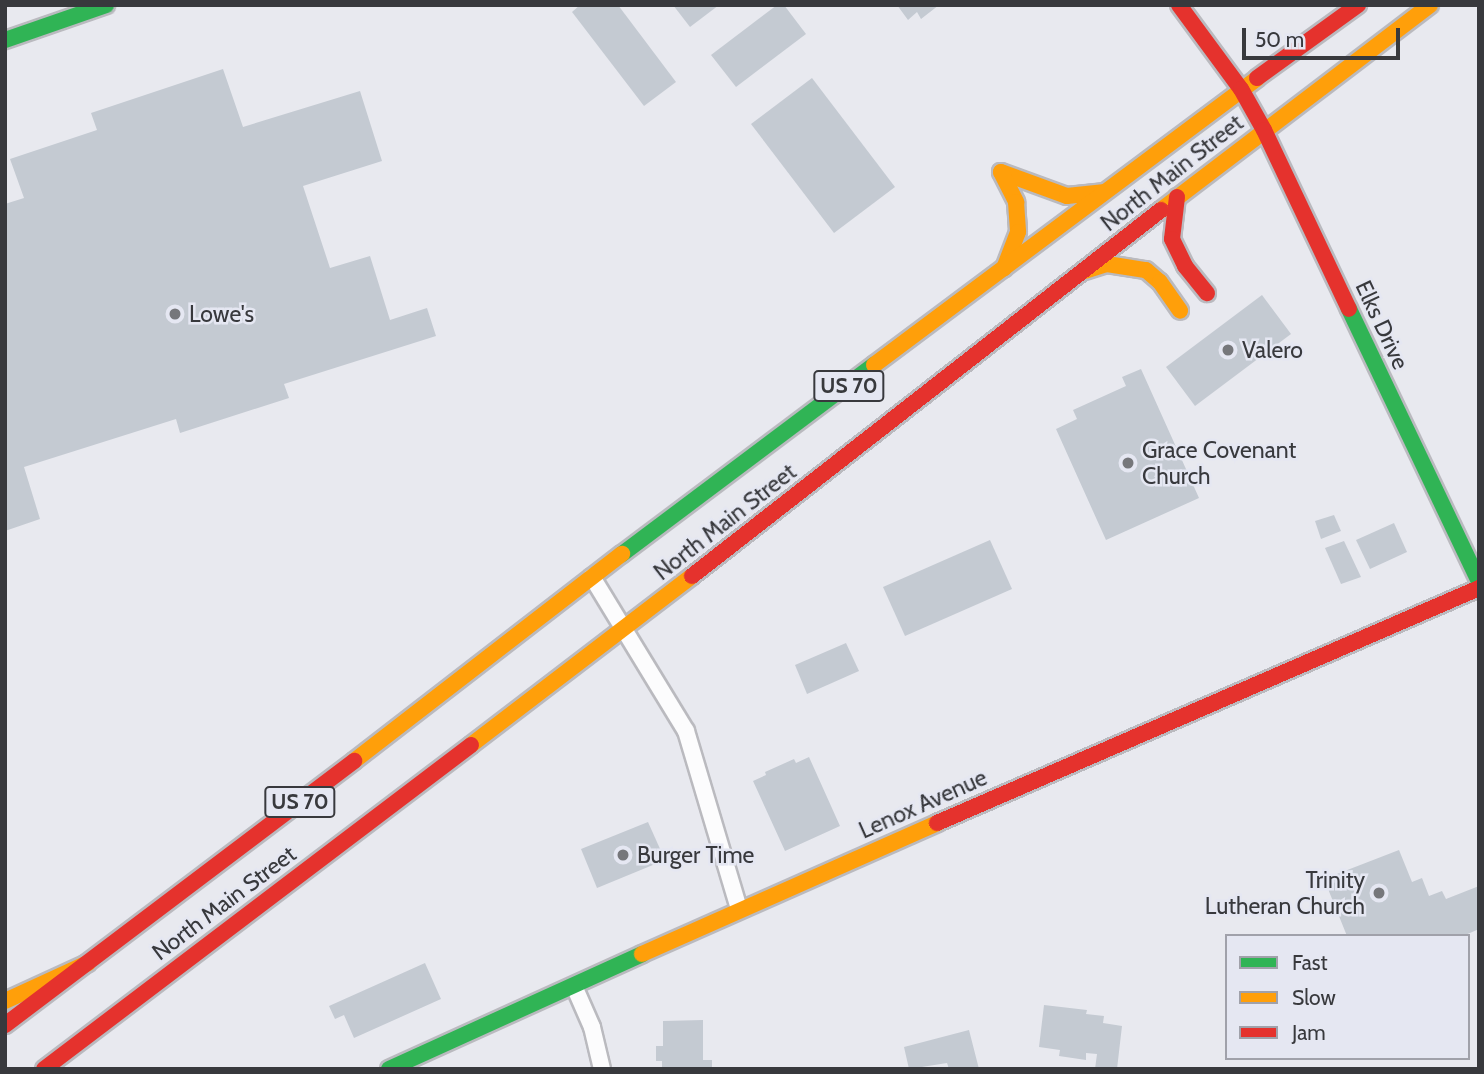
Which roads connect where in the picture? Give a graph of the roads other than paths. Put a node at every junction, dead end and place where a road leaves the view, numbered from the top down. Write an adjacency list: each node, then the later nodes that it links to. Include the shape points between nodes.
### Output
1 (106, 5): 5 (main road)
2 (1179, 5): 6 (main road, Elks Drive)
3 (1358, 5): 6 (main road, North Main Street / US 70)
4 (1430, 5): 7 (main road, North Main Street / US 70)
5 (5, 40)
6 (1241, 89): 7 (main road, Elks Drive); 8 (main road, North Main Street / US 70)
7 (1264, 130): 9 (main road, North Main Street / US 70); 15 (main road, Elks Drive)
8 (1105, 192): 10 (main road, North Main Street / US 70); 10 (main road, via 1067,196 1001,172 1016,202 1018,232)
9 (1177, 197): 11 (main road, North Main Street / US 70); 12 (main road, via 1172,239 1185,266)
10 (1004, 268): 14 (main road, North Main Street / US 70)
11 (1080, 273): 13 (main road, via 1107,264 1146,270); 17 (main road, North Main Street / US 70)
12 (1207, 293)
13 (1180, 312)
14 (592, 577): 17 (street); 19 (main road, North Main Street / US 70)
15 (1479, 582)
16 (1479, 588): 18 (main road, Lenox Avenue)
17 (623, 630): 18 (street, via 686,731); 23 (main road, North Main Street / US 70)
18 (739, 909): 20 (main road, Lenox Avenue)
19 (88, 963): 21 (main road); 22 (main road, North Main Street / US 70)
20 (574, 986): 24 (main road, Lenox Avenue); 25 (street, via 592,1027)
21 (5, 1001)
22 (5, 1025)
23 (44, 1069)
24 (389, 1069)
25 (602, 1069)

